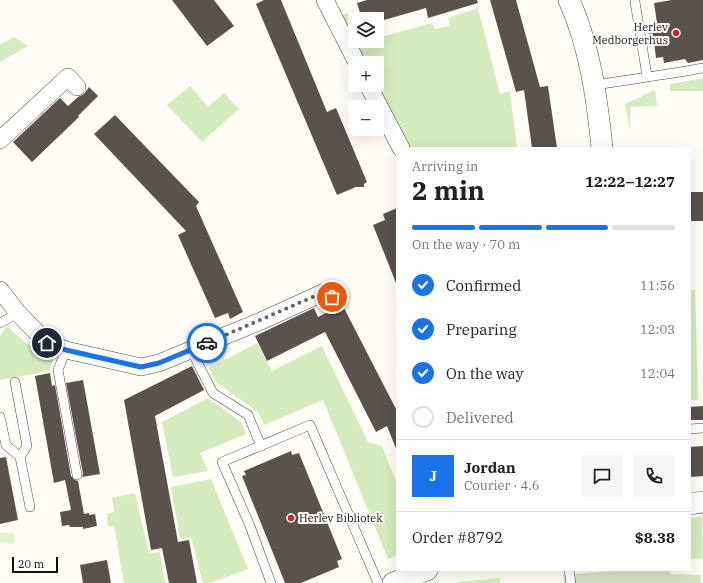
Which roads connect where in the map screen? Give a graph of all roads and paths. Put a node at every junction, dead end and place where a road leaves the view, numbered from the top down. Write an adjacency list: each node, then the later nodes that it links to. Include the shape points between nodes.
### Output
1 (324, 0): 4 (street)
2 (570, 0): 7 (street)
3 (635, 2): 6 (lane)
4 (353, 56)
5 (703, 68): 6 (lane)
6 (648, 76): 7 (lane)
7 (594, 85): 12 (street)
8 (77, 87): 10 (street, via 68,77)
9 (372, 92): 11 (street)
10 (0, 140)
11 (400, 147)
12 (602, 147)
13 (0, 290): 15 (street)
14 (334, 301): 18 (street, via 329,290)
15 (18, 313): 16 (lane); 17 (street, via 47,343)
16 (0, 323)
17 (66, 350): 18 (street, via 141,367 159,363); 25 (lane, via 58,370)
18 (191, 350): 23 (lane, via 213,393 248,415)
19 (15, 382): 24 (lane, via 27,446)
20 (0, 417): 24 (lane, via 6,445)
21 (703, 428): 22 (lane)
22 (691, 429)
23 (261, 446): 31 (lane, via 222,462); 32 (lane, via 310,425)
24 (20, 458): 28 (lane)
25 (77, 475)
26 (703, 502): 27 (street)
27 (691, 504)
28 (30, 507)
29 (424, 571): 33 (street)
30 (570, 571): 34 (lane)
31 (271, 583)
32 (378, 583)
33 (393, 583)
34 (571, 583)

